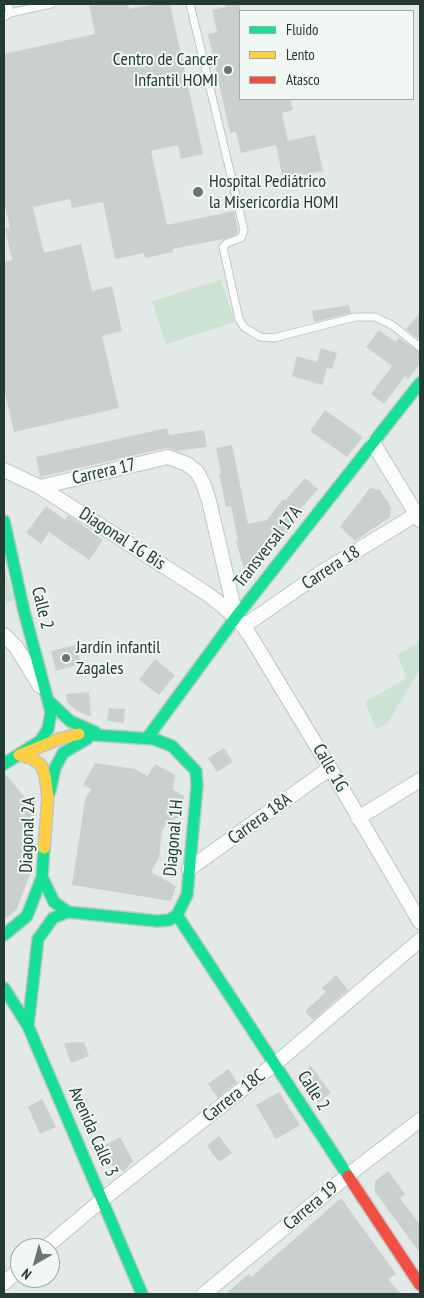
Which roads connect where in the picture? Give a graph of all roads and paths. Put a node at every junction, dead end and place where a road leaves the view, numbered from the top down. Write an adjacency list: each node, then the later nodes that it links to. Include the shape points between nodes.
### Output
1 (8, 4): 4 (lane)
2 (51, 4): 4 (lane)
3 (190, 4): 5 (lane, via 244,230 242,238 223,247 239,319 260,337 274,338 355,317 375,317 392,325)
4 (7, 15)
5 (420, 347)
6 (420, 383): 7 (street, Transversal 17A)
7 (373, 443): 10 (street); 12 (street, Transversal 17A)
8 (4, 470): 9 (street, Diagonal 1G Bis)
9 (40, 487): 12 (street, Diagonal 1G Bis, via 209,595); 12 (street, Carrera 17, via 168,457 187,464 203,483)
10 (419, 515): 12 (street, Carrera 18)
11 (4, 522): 14 (street, Calle 2, via 24,611)
12 (240, 622): 16 (street, Transversal 17A); 19 (street, Calle 1G)
13 (4, 635): 14 (street, via 16,647)
14 (50, 702): 15 (street, via 70,722); 17 (street, via 50,720 44,736)
15 (104, 734): 16 (street); 17 (street, via 65,737); 21 (street, via 79,742 63,753 55,768)
16 (148, 737): 23 (street, Diagonal 1H, via 172,746 190,763 197,778)
17 (19, 755): 18 (street); 21 (street, Diagonal 2A, via 31,758 44,769)
18 (4, 764)
19 (330, 768): 22 (street, Calle 1G); 23 (street, Carrera 18A)
20 (420, 780): 22 (street)
21 (48, 797): 24 (street, Diagonal 2A)
22 (358, 818): 27 (street, Calle 1G)
23 (189, 869): 26 (street, Diagonal 1H, via 187,895)
24 (42, 878): 25 (street, Diagonal 2A, via 54,902); 28 (street, via 28,916)
25 (68, 912): 26 (street, via 157,921); 31 (street, via 53,918 38,939)
26 (177, 915): 32 (street, Calle 2)
27 (420, 922)
28 (4, 934)
29 (420, 940): 32 (street, Carrera 18C)
30 (4, 988): 31 (street, Avenida Calle 3)
31 (28, 1026): 35 (street, Avenida Calle 3)
32 (275, 1064): 34 (street, Calle 2); 35 (street, Carrera 18C)
33 (420, 1120): 34 (street, Carrera 19)
34 (348, 1175): 37 (street, Calle 2); 39 (street, Carrera 19)
35 (104, 1199): 36 (street, Carrera 18C); 38 (street, Avenida Calle 3)
36 (57, 1238)
37 (420, 1285)
38 (142, 1294)
39 (204, 1294)

